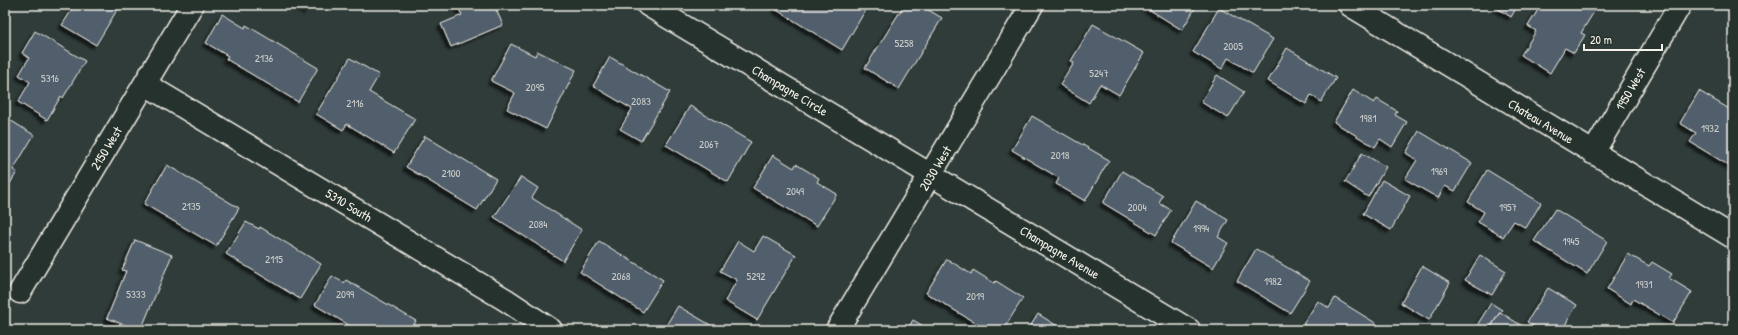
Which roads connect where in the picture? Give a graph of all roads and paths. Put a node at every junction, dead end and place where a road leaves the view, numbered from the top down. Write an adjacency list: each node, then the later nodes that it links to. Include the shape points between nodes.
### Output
1 (192, 5): 6 (street, 2150 West)
2 (648, 5): 8 (street, Champagne Circle)
3 (1032, 5): 8 (street, 2030 West)
4 (1350, 5): 7 (street, Chateau Avenue)
5 (1680, 5): 7 (street, 1950 West)
6 (144, 84): 10 (street, 2150 West); 11 (street, 5310 South, via 506,300)
7 (1593, 153): 9 (street, Chateau Avenue)
8 (931, 175): 12 (street, 2030 West); 13 (street, Champagne Avenue)
9 (1733, 237)
10 (20, 292)
11 (551, 330)
12 (837, 330)
13 (1189, 330)

